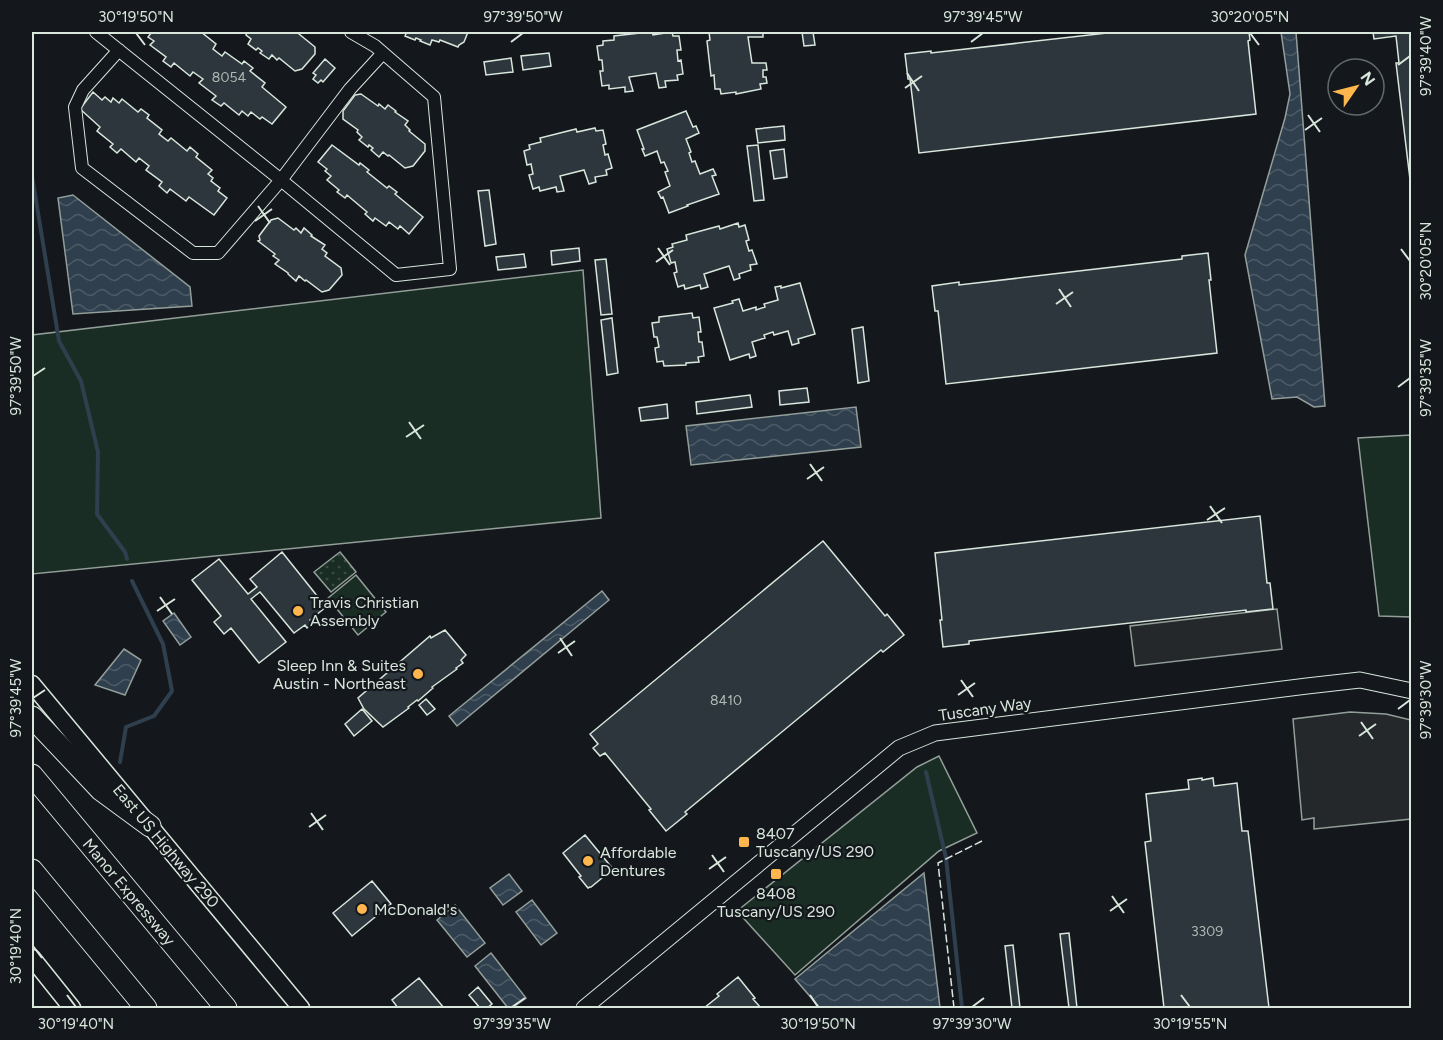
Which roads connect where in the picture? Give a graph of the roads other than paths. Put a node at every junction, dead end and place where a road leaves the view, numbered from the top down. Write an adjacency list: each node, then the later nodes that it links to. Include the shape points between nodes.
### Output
1 (96, 32): 3 (street)
2 (351, 32): 4 (street)
3 (119, 50): 5 (street); 5 (street, via 83,90 75,107 82,168 193,253 218,253)
4 (383, 53): 5 (street); 5 (street, via 434,97 450,269 396,275)
5 (280, 180)
6 (32, 684): 10 (main road, East US Highway 290)
7 (1412, 691): 17 (street, Tuscany Way, via 1360,680 935,733 899,748)
8 (32, 717): 10 (highway, via 101,790)
9 (32, 775): 15 (highway, Manor Expressway)
10 (150, 826): 16 (main road, East US Highway 290)
11 (32, 870): 14 (highway)
12 (32, 958): 13 (main road)
13 (72, 1008)
14 (146, 1008)
15 (226, 1008)
16 (301, 1008)
17 (584, 1008)

